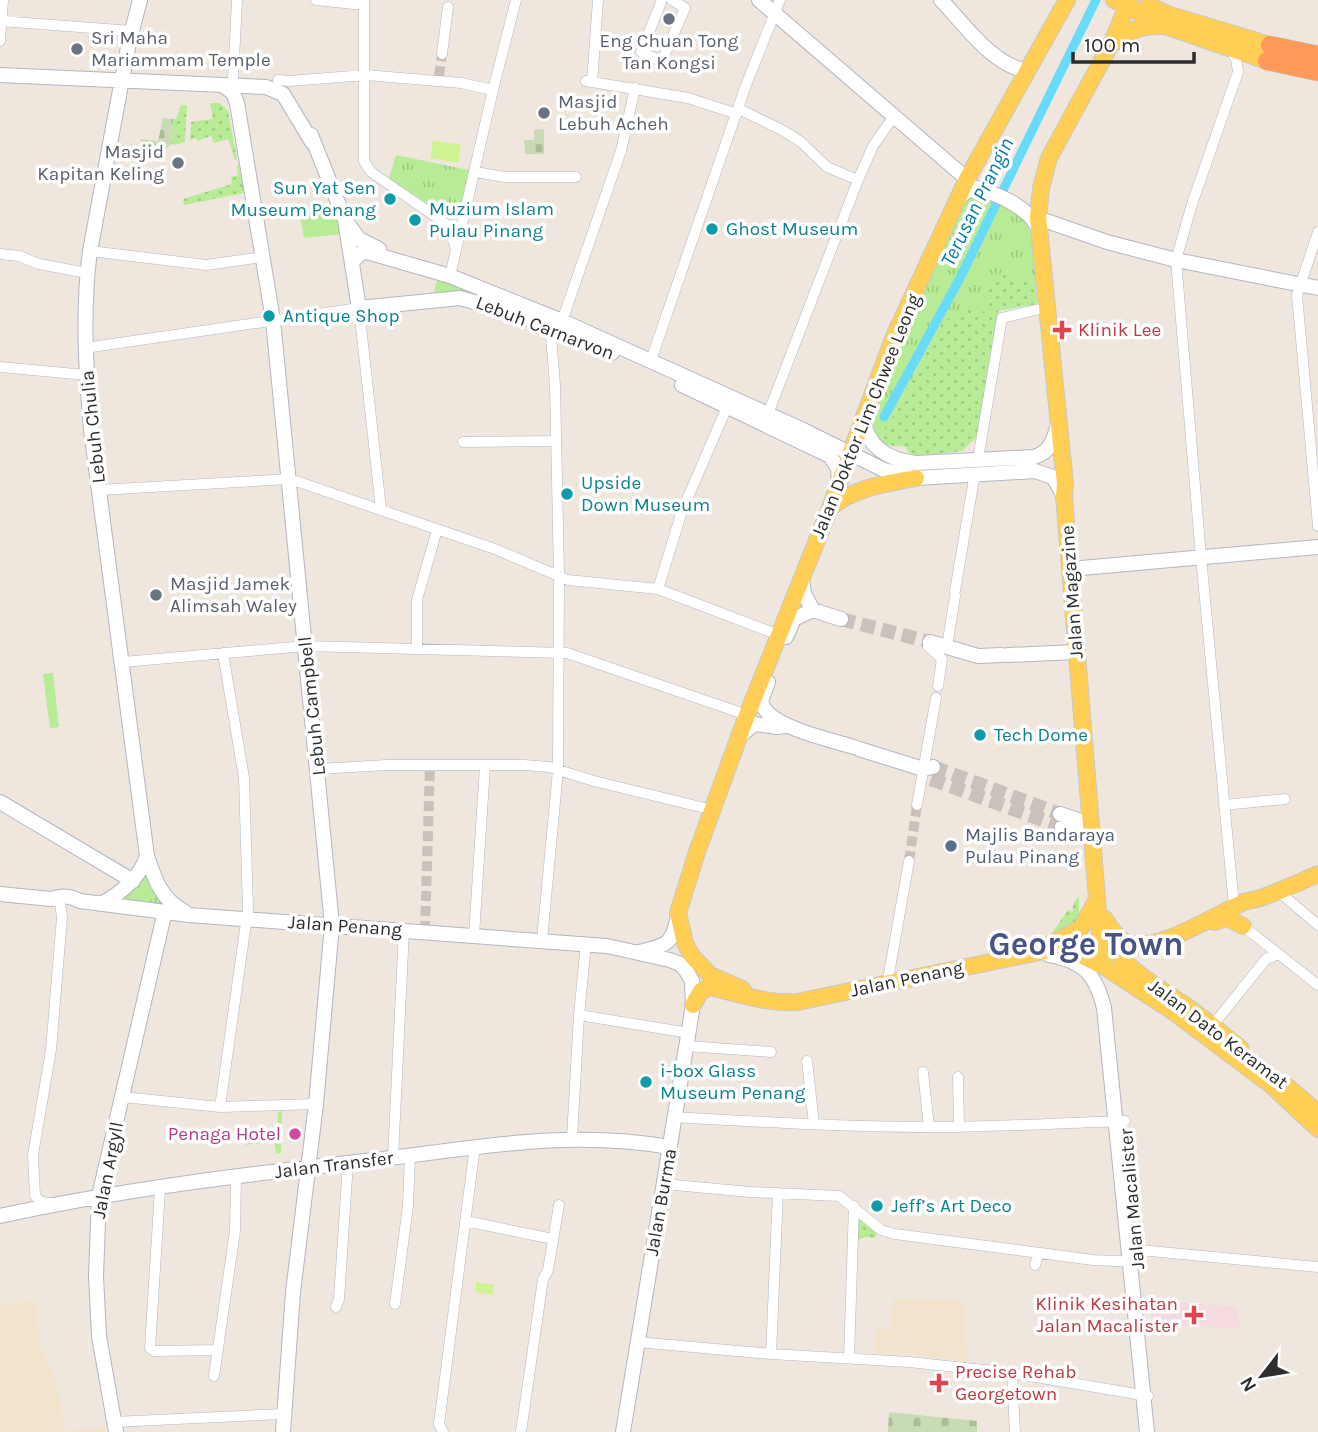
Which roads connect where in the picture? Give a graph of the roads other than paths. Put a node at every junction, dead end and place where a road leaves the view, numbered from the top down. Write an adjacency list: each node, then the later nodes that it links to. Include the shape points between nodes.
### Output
1 (3, 0): 18 (street)
2 (140, 0): 20 (main road, Lebuh Chulia)
3 (237, 0): 34 (street)
4 (316, 0): 13 (street)
5 (516, 0): 36 (street)
6 (598, 0): 35 (street, via 589,82)
7 (662, 0): 8 (street, via 641,52 662,61 684,9)
8 (674, 0)
9 (759, 0): 15 (main road)
10 (941, 0): 27 (main road, via 999,60)
11 (1162, 0): 17 (main road)
12 (1065, 1): 27 (main road, Jalan Doktor Lim Chwee Leong)
13 (364, 2): 31 (street)
14 (1127, 2): 17 (main road); 19 (main road); 22 (main road, Jalan Magazine)
15 (777, 5): 37 (street); 38 (main road)
16 (448, 7): 25 (street)
17 (1188, 19): 24 (main road)
18 (1, 21): 20 (street); 21 (street)
19 (1168, 27): 22 (main road, via 1140,27); 23 (main road)
20 (132, 31): 33 (main road, Lebuh Chulia)
21 (0, 41)
22 (1111, 44): 47 (main road, Jalan Magazine, via 1049,158)
23 (1231, 50): 24 (main road); 28 (street)
24 (1268, 53): 26 (highway); 28 (street); 29 (highway)
25 (442, 54)
26 (1318, 55)
27 (1028, 71): 42 (main road, Jalan Doktor Lim Chwee Leong)
28 (1238, 72): 55 (street)
29 (1318, 72)
30 (0, 75): 33 (main road)
31 (366, 75): 32 (street); 36 (street, via 439,78); 48 (street, via 363,150 368,168)
32 (278, 80): 34 (main road); 39 (main road, via 296,101)
33 (122, 81): 34 (main road); 51 (main road, Lebuh Chulia)
34 (223, 83): 39 (main road, via 266,87 283,94); 53 (main road, Lebuh Campbell, via 237,103)
35 (635, 88): 37 (street); 64 (street, via 621,151)
36 (493, 90): 40 (street)
37 (738, 112): 43 (street, via 782,130 827,167); 66 (street)
38 (894, 116): 42 (main road); 43 (street, via 873,146)
39 (312, 142): 45 (main road)
40 (475, 172): 41 (street, via 505,177); 46 (street)
41 (576, 177)
42 (967, 179): 44 (main road, Jalan Doktor Lim Chwee Leong)
43 (858, 180): 70 (street)
44 (959, 197): 47 (main road, via 973,187 999,197); 71 (main road, Jalan Doktor Lim Chwee Leong, via 895,334)
45 (345, 220): 54 (main road, Lebuh Carnarvon, via 364,243); 56 (main road)
46 (463, 222): 48 (street); 50 (street)
47 (1038, 223): 55 (main road); 61 (main road, Jalan Magazine)
48 (449, 226): 50 (street)
49 (1318, 232): 59 (street)
50 (456, 250): 58 (street)
51 (90, 251): 53 (street, via 206,265); 57 (main road, Lebuh Chulia)
52 (0, 254): 57 (street)
53 (263, 257): 63 (main road, Lebuh Campbell)
54 (398, 260): 56 (main road, Lebuh Carnarvon, via 367,251); 58 (main road, Lebuh Carnarvon)
55 (1176, 260): 59 (main road); 87 (street)
56 (352, 262): 62 (main road)
57 (87, 273): 65 (main road, Lebuh Chulia)
58 (450, 276): 64 (main road, Lebuh Carnarvon)
59 (1299, 284): 60 (main road); 84 (street)
60 (1318, 288)
61 (1048, 307): 72 (main road, Jalan Magazine); 76 (street, via 1002,318)
62 (359, 308): 63 (street, Lebuh Carnarvon); 64 (main road, Lebuh Carnarvon, via 460,298); 83 (street)
63 (273, 320): 65 (street, Lebuh Carnarvon); 78 (main road, Lebuh Campbell)
64 (554, 322): 66 (main road, Lebuh Carnarvon); 69 (main road, Lebuh Carnarvon); 73 (street)
65 (85, 348): 68 (main road, Lebuh Chulia)
66 (651, 360): 70 (main road, Lebuh Carnarvon)
67 (0, 367): 68 (street)
68 (86, 375): 80 (main road, Lebuh Chulia)
69 (727, 407): 79 (main road, Lebuh Carnarvon, via 830,456 838,468); 91 (street, via 680,519)
70 (768, 414): 75 (main road, Lebuh Carnarvon)
71 (863, 418): 75 (main road, Jalan Doktor Lim Chwee Leong); 76 (main road, Lebuh Carnarvon, via 869,438 883,453 900,461)
72 (1059, 423): 76 (main road, Lebuh Carnarvon, via 1052,444 1040,455); 81 (main road, Jalan Magazine)
73 (556, 440): 74 (street); 89 (street)
74 (463, 442)
75 (850, 454): 77 (main road, Lebuh Carnarvon); 79 (main road, Jalan Doktor Lim Chwee Leong)
76 (977, 466): 77 (main road, Lebuh Carnarvon); 81 (main road, Lebuh Carnarvon, via 1042,472 1053,477); 97 (street)
77 (916, 478): 82 (main road, via 857,491)
78 (290, 479): 80 (street); 83 (street); 96 (main road, Lebuh Campbell)
79 (839, 483): 82 (main road, Jalan Doktor Lim Chwee Leong)
80 (99, 491): 102 (main road, Lebuh Chulia)
81 (1064, 496): 88 (main road, Jalan Magazine)
82 (831, 508): 90 (main road, Jalan Doktor Lim Chwee Leong)
83 (381, 509): 85 (street)
84 (1318, 526)
85 (437, 530): 89 (street); 98 (street, via 417,600)
86 (1318, 547): 87 (main road)
87 (1201, 557): 88 (main road); 115 (street)
88 (1070, 569): 100 (main road, Jalan Magazine)
89 (559, 575): 91 (street, via 568,580); 99 (street)
90 (802, 578): 92 (main road); 94 (main road, Jalan Doktor Lim Chwee Leong)
91 (658, 589): 94 (street)
92 (813, 610): 93 (main road); 106 (main road, via 791,624 762,696 764,710)
93 (841, 619)
94 (779, 635): 105 (main road, Jalan Doktor Lim Chwee Leong)
95 (929, 644): 97 (main road); 103 (street, via 943,659)
96 (306, 646): 98 (street); 101 (street); 109 (main road, Lebuh Campbell)
97 (947, 647): 100 (main road, via 978,656)
98 (417, 649): 99 (street)
99 (558, 652): 105 (street); 110 (street)
100 (1076, 652): 118 (main road, Jalan Magazine)
101 (223, 653): 102 (street); 135 (street, via 244,778)
102 (123, 662): 119 (main road, Lebuh Chulia)
103 (938, 686)
104 (936, 698): 111 (street)
105 (747, 715): 107 (main road, Jalan Doktor Lim Chwee Leong)
106 (786, 726): 107 (main road, via 754,724); 111 (main road)
107 (740, 736): 116 (main road, Jalan Doktor Lim Chwee Leong)
108 (485, 766): 109 (street); 110 (street); 142 (street)
109 (318, 769): 137 (main road, Lebuh Campbell)
110 (558, 770): 116 (street); 143 (street)
111 (929, 772): 114 (street)
112 (1285, 799): 115 (street)
113 (0, 802): 122 (main road)
114 (917, 805)
115 (1224, 805): 130 (street)
116 (713, 810): 132 (main road, Jalan Doktor Lim Chwee Leong)
117 (1061, 820): 118 (main road)
118 (1091, 831): 126 (main road, Jalan Magazine)
119 (147, 856): 122 (main road); 133 (main road, Lebuh Chulia, via 160,891)
120 (909, 861): 152 (street)
121 (1318, 874): 123 (main road)
122 (133, 881): 129 (main road)
123 (1278, 891): 127 (main road); 138 (street)
124 (0, 894): 125 (main road, Jalan Penang)
125 (52, 899): 128 (main road, Jalan Penang); 134 (street, via 60,903)
126 (1097, 899): 136 (main road, Jalan Magazine); 139 (main road, via 1110,927 1129,943 1156,942); 147 (main road, via 1081,928)
127 (1259, 899): 130 (main road); 140 (main road, via 1243,910)
128 (80, 901): 129 (main road, Jalan Penang); 134 (street)
129 (100, 904): 131 (main road, Jalan Penang)
130 (1234, 906): 139 (main road)
131 (165, 911): 133 (main road, Jalan Penang); 163 (main road, Jalan Argyll)
132 (678, 913): 146 (main road, via 668,943); 154 (main road, Jalan Penang, via 685,943 700,967)
133 (189, 915): 135 (main road, Jalan Penang)
134 (62, 917): 181 (street, via 51,1050 33,1155)
135 (247, 919): 137 (main road, Jalan Penang); 165 (street)
136 (1098, 919): 150 (main road, Jalan Magazine); 157 (main road, Jalan Dato Keramat, via 1108,944 1124,962)
137 (332, 925): 141 (main road, Jalan Penang); 164 (main road, Lebuh Campbell)
138 (1318, 925)
139 (1198, 926): 140 (main road, via 1227,918)
140 (1243, 926): 145 (street)
141 (404, 930): 142 (main road, Jalan Penang); 176 (street)
142 (474, 935): 143 (main road, Jalan Penang)
143 (542, 940): 144 (main road, Jalan Penang)
144 (586, 943): 146 (main road, Jalan Penang); 156 (street)
145 (1265, 945): 148 (street); 149 (street)
146 (637, 952): 151 (main road, Jalan Penang, via 675,962)
147 (1038, 952): 150 (main road, Jalan Penang, via 1070,951); 152 (main road, Jalan Penang); 167 (main road, Jalan Macalister, via 1074,961 1096,981)
148 (1279, 954): 149 (street); 153 (street)
149 (1266, 959): 157 (street)
150 (1105, 967): 167 (main road, Jalan Macalister); 168 (main road, Jalan Dato Keramat, via 1235,1056)
151 (687, 972): 155 (main road, Jalan Burma)
152 (887, 985): 154 (main road, Jalan Penang, via 785,1003)
153 (1318, 985)
154 (747, 995): 155 (main road, Jalan Penang, via 707,987)
155 (693, 1005): 158 (main road, Jalan Burma)
156 (579, 1015): 158 (street); 172 (street)
157 (1213, 1026): 168 (main road, Jalan Dato Keramat)
158 (688, 1040): 159 (street); 166 (main road, Jalan Burma)
159 (771, 1052)
160 (807, 1061): 169 (street)
161 (923, 1072): 170 (street)
162 (958, 1077): 171 (street)
163 (123, 1097): 165 (street); 184 (main road, Jalan Argyll)
164 (316, 1104): 165 (street); 178 (main road, Lebuh Campbell)
165 (220, 1107)
166 (675, 1117): 169 (street); 174 (main road, Jalan Burma)
167 (1120, 1121): 171 (street); 192 (main road, Jalan Macalister)
168 (1317, 1122)
169 (814, 1124): 170 (street)
170 (929, 1127): 171 (street)
171 (960, 1127)
172 (572, 1138): 173 (main road, Jalan Transfer); 174 (main road, Jalan Transfer)
173 (475, 1146): 175 (main road, Jalan Transfer); 189 (street)
174 (670, 1147): 180 (main road, Jalan Burma)
175 (410, 1155): 176 (main road, Jalan Transfer); 195 (street)
176 (393, 1157): 177 (main road, Jalan Transfer)
177 (348, 1163): 178 (main road, Jalan Transfer); 196 (street)
178 (309, 1167): 179 (main road, Jalan Transfer); 204 (main road, Lebuh Campbell)
179 (236, 1178): 182 (main road, Jalan Transfer); 198 (street, via 235,1231)
180 (664, 1184): 183 (street); 197 (main road, Jalan Burma)
181 (36, 1188): 185 (street, via 38,1199); 188 (street, via 26,1204)
182 (160, 1189): 184 (main road, Jalan Transfer); 198 (street, via 150,1347 154,1351)
183 (778, 1193): 187 (street, via 839,1196); 199 (street)
184 (99, 1196): 185 (main road, Jalan Transfer); 205 (main road, Jalan Argyll, via 99,1336)
185 (55, 1204): 188 (main road, Jalan Transfer)
186 (559, 1205): 190 (street)
187 (854, 1206): 191 (street, via 881,1230 895,1234); 200 (street)
188 (5, 1215)
189 (465, 1222): 190 (street); 207 (street, via 439,1424)
190 (553, 1238): 208 (street)
191 (1039, 1253): 192 (street, via 1093,1260); 193 (street)
192 (1134, 1256): 194 (street); 203 (main road, Jalan Macalister)
193 (1035, 1265)
194 (1318, 1267)
195 (395, 1304)
196 (336, 1307)
197 (637, 1342): 199 (street); 209 (main road, Jalan Burma)
198 (218, 1350): 202 (street)
199 (771, 1354): 200 (street)
200 (849, 1358): 201 (street)
201 (1012, 1373): 203 (street); 210 (street)
202 (214, 1376)
203 (1146, 1395): 211 (main road, Jalan Macalister); 212 (main road, Jalan Macalister)
204 (283, 1414): 205 (street); 206 (main road, Lebuh Campbell)
205 (115, 1427)
206 (283, 1432)
207 (443, 1432)
208 (521, 1432)
209 (622, 1432)
210 (1015, 1432)
211 (1147, 1432)
212 (1154, 1432)

